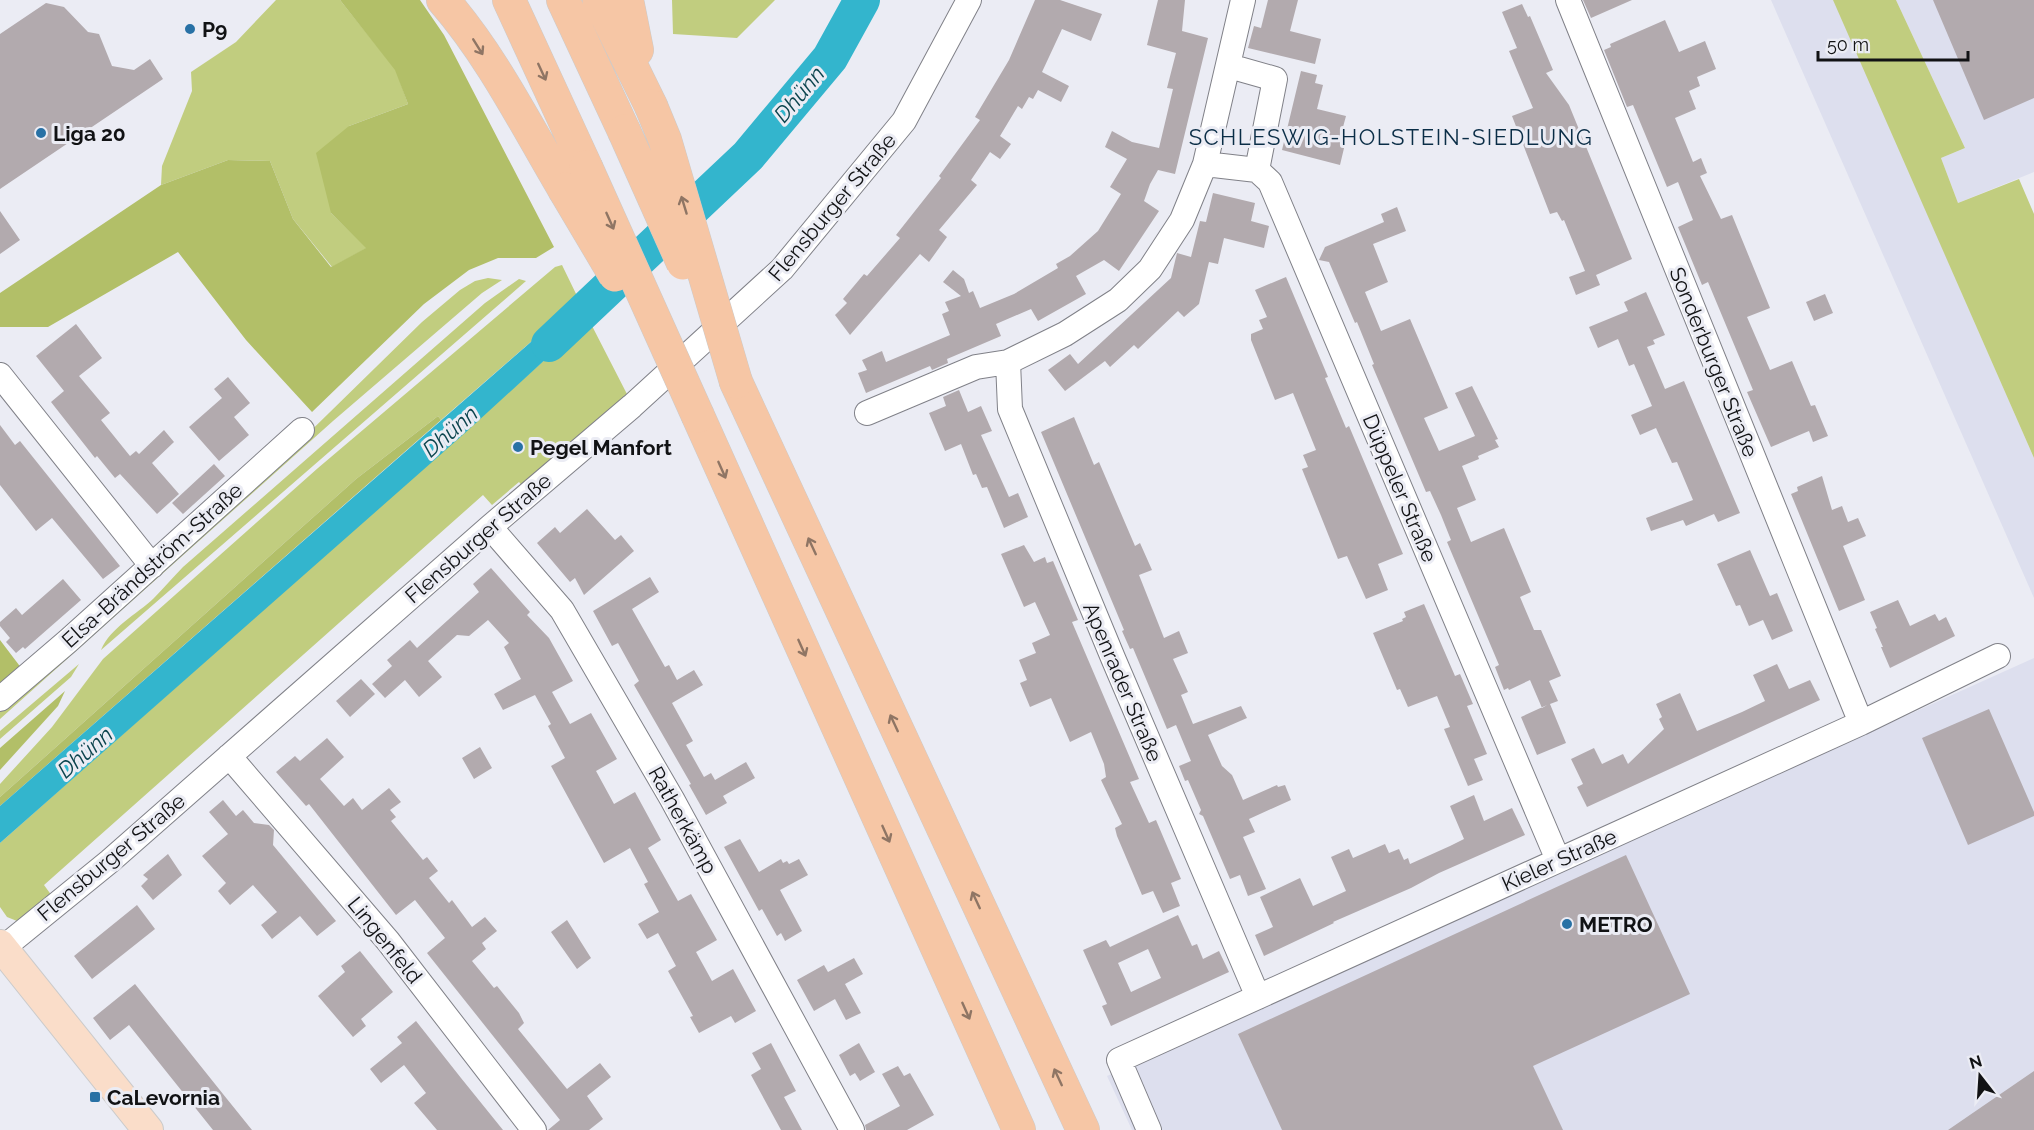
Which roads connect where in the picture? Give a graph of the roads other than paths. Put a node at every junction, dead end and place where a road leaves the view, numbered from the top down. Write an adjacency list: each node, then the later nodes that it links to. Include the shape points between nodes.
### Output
1 (443, 0): 13 (highway, one-way to 13)
2 (508, 0): 13 (highway, one-way to 13)
3 (563, 0): 16 (highway, bridge)
4 (600, 0): 10 (highway)
5 (627, 0): 10 (highway)
6 (969, 0): 19 (street, Flensburger Straße, via 904,121 782,269 632,406)
7 (1243, 0): 9 (street)
8 (1568, 0): 23 (street, Sonderburger Straße)
9 (1229, 66): 11 (street); 12 (street, via 1275,79)
10 (648, 98): 16 (highway, one-way to 10, bridge)
11 (1204, 164): 12 (street); 14 (street, via 1182,220 1150,269 1109,306 1065,334)
12 (1257, 170): 25 (street, Düppeler Straße, via 1270,182)
13 (575, 178): 31 (highway, one-way to 31, bridge, via 698,416)
14 (1008, 362): 17 (street, via 976,367); 27 (street, Apenrader Straße, via 1010,409)
15 (0, 375): 20 (street)
16 (736, 382): 32 (highway, one-way to 16)
17 (867, 413)
18 (302, 430): 20 (street, Elsa-Brändström-Straße)
19 (490, 527): 24 (street, Flensburger Straße); 30 (street, Ratherkämp, via 562,610 672,799)
20 (152, 566): 22 (street, Elsa-Brändström-Straße)
21 (1998, 656): 23 (street, Kieler Straße)
22 (0, 699)
23 (1861, 723): 25 (street, Kieler Straße)
24 (229, 756): 26 (street, Flensburger Straße, via 110,861); 29 (street, Lingenfeld, via 388,941)
25 (1558, 860): 27 (street, Kieler Straße)
26 (2, 946): 28 (main road)
27 (1258, 997): 33 (street, Kieler Straße, via 1119,1060)
28 (148, 1130)
29 (534, 1130)
30 (852, 1130)
31 (1019, 1130)
32 (1083, 1130)
33 (1149, 1130)

